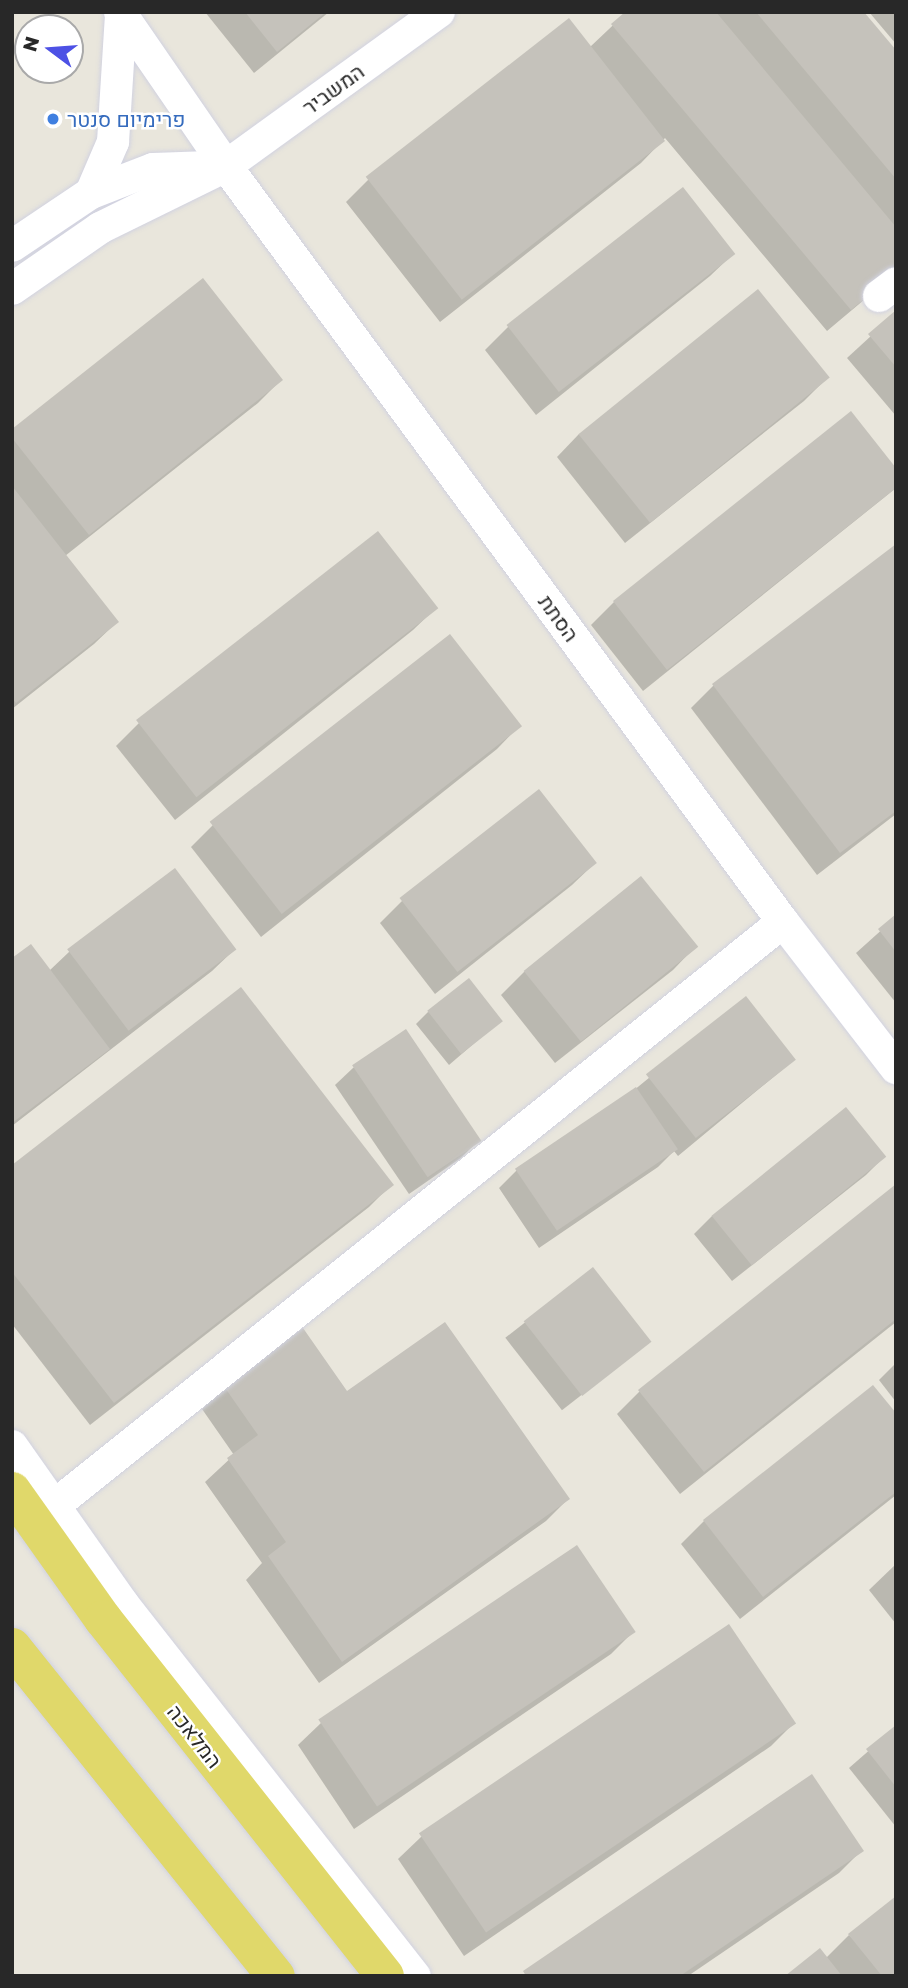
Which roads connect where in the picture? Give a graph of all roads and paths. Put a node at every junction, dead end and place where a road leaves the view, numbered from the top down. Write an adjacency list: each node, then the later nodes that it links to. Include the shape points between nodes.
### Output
1 (439, 12): 3 (street, המשביר)
2 (121, 13): 3 (street, הסתת); 4 (street, via 113,142)
3 (226, 166): 4 (street, via 153,169); 6 (street, המשביר, via 100,229); 7 (street, הסתת)
4 (91, 193): 5 (street)
5 (12, 246)
6 (12, 289)
7 (783, 922): 8 (street, הסתת); 10 (street)
8 (896, 1068)
9 (12, 1446): 10 (street)
10 (29, 1488): 13 (main road, המלאכה, via 103,1619); 14 (street)
11 (12, 1647): 12 (main road)
12 (276, 1976)
13 (385, 1976)
14 (415, 1976)

